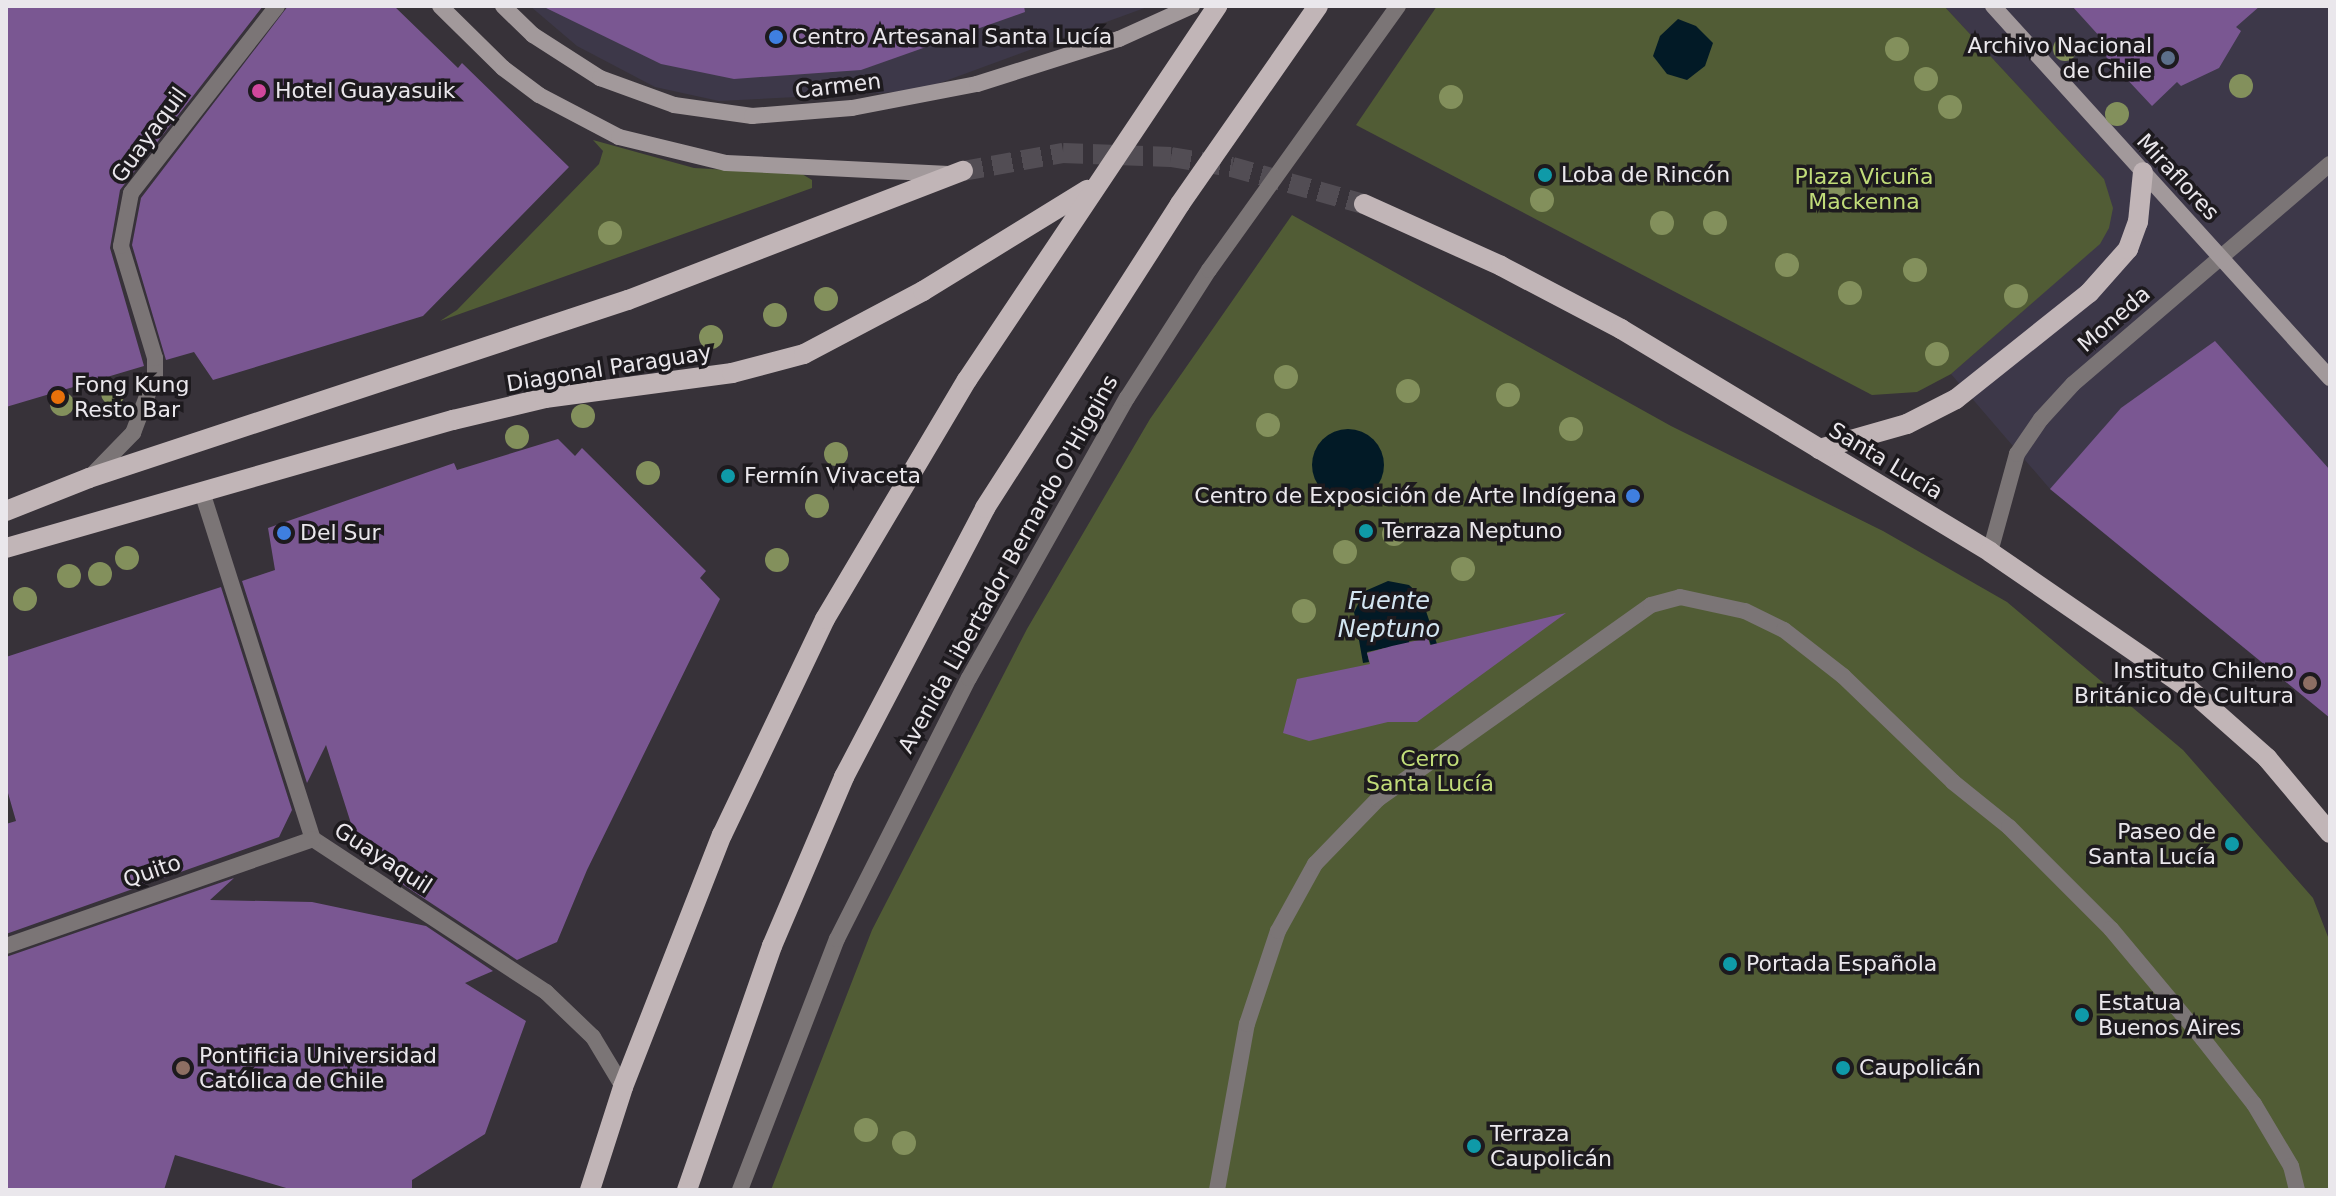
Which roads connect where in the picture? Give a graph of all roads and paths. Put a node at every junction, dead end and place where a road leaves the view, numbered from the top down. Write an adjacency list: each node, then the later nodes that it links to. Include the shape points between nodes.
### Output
1 (277, 6): 17 (street, Guayaquil, via 131,193 121,246 155,358 155,375 133,433)
2 (440, 6): 11 (main road, via 539,95 619,137 726,163)
3 (503, 6): 4 (main road, Carmen, via 565,58 636,94 713,113 752,116 852,108 977,84 1119,39)
4 (1192, 6)
5 (1217, 6): 12 (main road)
6 (1318, 6): 27 (main road, Avenida Libertador Bernardo O'Higgins, via 1180,204 985,508 844,777 772,946)
7 (1398, 6): 28 (street, Avenida Libertador Bernardo O'Higgins, via 1127,398 969,678 837,939)
8 (1993, 6): 10 (main road, Miraflores)
9 (2330, 164): 14 (street, Moneda)
10 (2143, 172): 14 (main road, Miraflores); 16 (main road, via 2138,222 2128,249 2089,293 1956,399 1907,424)
11 (959, 173): 17 (main road, Diagonal Paraguay, via 628,300)
12 (1094, 186): 18 (main road, Diagonal Paraguay, via 923,291 804,354 732,373 545,398); 25 (main road, via 884,512 825,619 722,835)
13 (1364, 204): 16 (main road, Santa Lucía, via 1501,266 1621,329)
14 (2223, 257): 15 (main road, Miraflores); 21 (street, Moneda, via 2073,384 2041,419 2017,454)
15 (2330, 378)
16 (1819, 449): 21 (main road, Santa Lucía)
17 (89, 478): 19 (main road, Diagonal Paraguay)
18 (203, 495): 20 (main road, Diagonal Paraguay); 23 (street, Guayaquil)
19 (6, 511)
20 (6, 548)
21 (1990, 552): 22 (main road, Santa Lucía, via 2188,688 2267,758)
22 (2330, 833)
23 (313, 839): 24 (street, Quito); 25 (street, Guayaquil, via 546,992 593,1037)
24 (6, 946)
25 (623, 1087): 26 (main road)
26 (590, 1190)
27 (687, 1190)
28 (740, 1190)
29 (1217, 1190): 30 (street, via 1247,1024 1278,931 1315,864 1378,799 1640,613 1680,597 1745,611 1784,630 1843,676 1953,782 2009,827 2111,929 2220,1060 2291,1166)
30 (2297, 1190)

